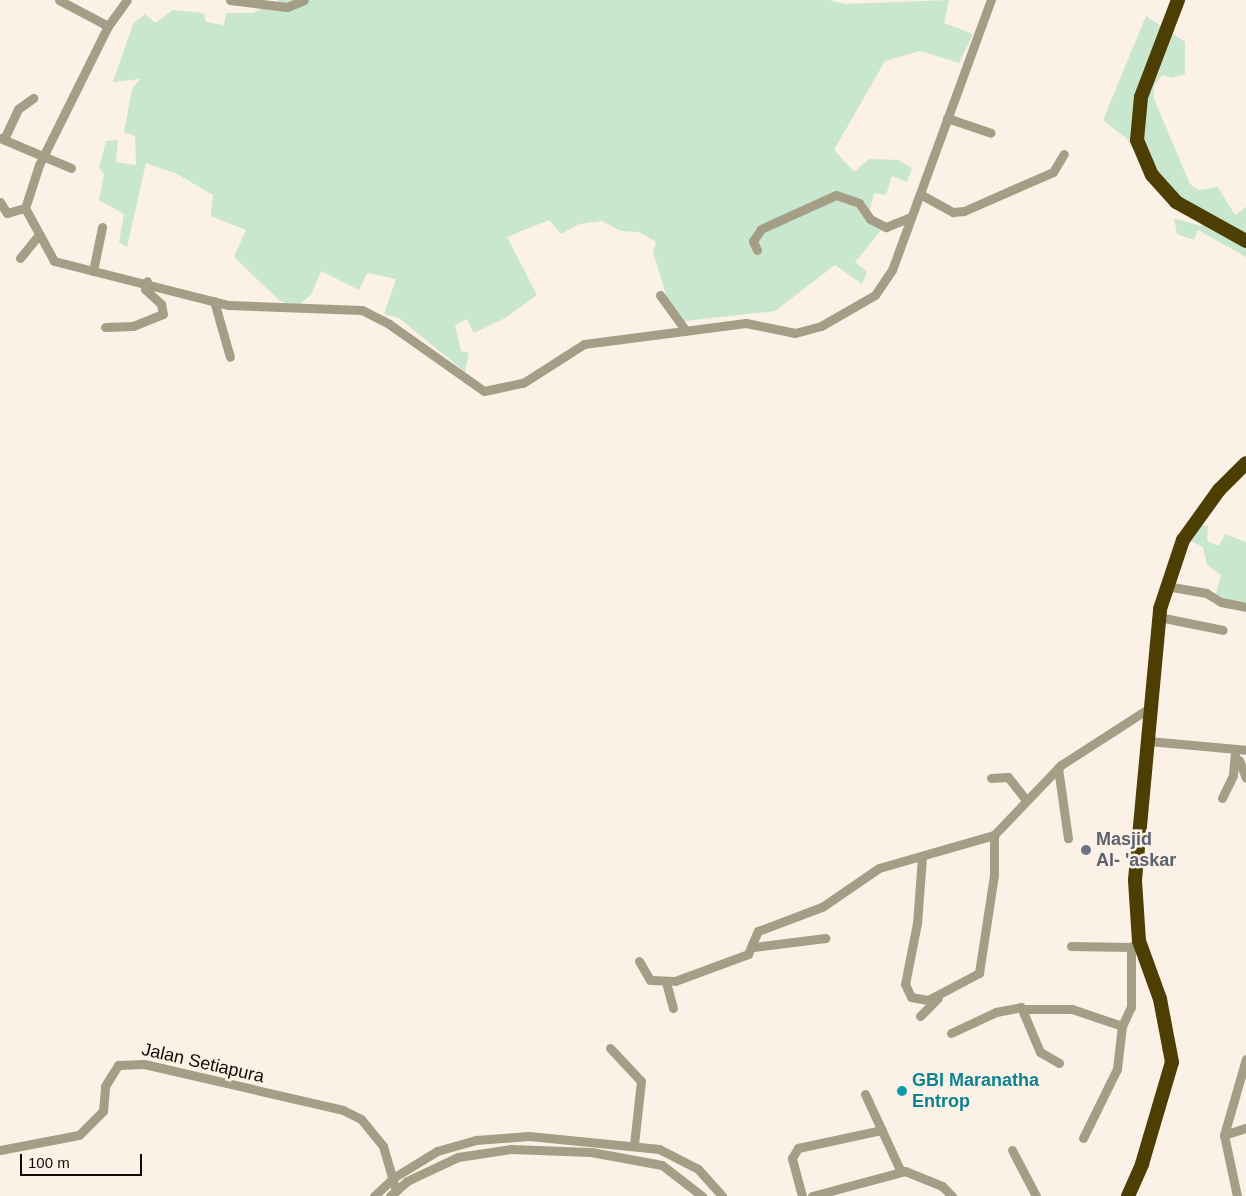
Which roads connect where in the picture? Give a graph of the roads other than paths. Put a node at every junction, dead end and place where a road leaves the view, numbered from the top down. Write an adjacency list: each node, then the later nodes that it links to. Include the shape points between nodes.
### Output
1 (59, 0): 9 (street)
2 (127, 0): 9 (street)
3 (230, 0): 4 (street, via 277,7)
4 (304, 0)
5 (991, 0): 11 (street)
6 (1170, 0): 8 (highway)
7 (1178, 0): 8 (highway)
8 (1170, 17): 23 (highway, via 1138,112 1142,157 1176,202)
9 (108, 26): 15 (street)
10 (33, 98): 13 (street, via 18,109)
11 (947, 118): 12 (street); 17 (street)
12 (991, 134)
13 (3, 137): 15 (street)
14 (1064, 154): 17 (street, via 1053,172 964,211 953,212)
15 (45, 155): 16 (street); 19 (street)
16 (71, 168)
17 (920, 194): 20 (street)
18 (0, 202): 19 (street, via 7,213)
19 (25, 208): 22 (street)
20 (911, 217): 24 (street, via 886,227 870,219 859,203 836,195 761,228 753,241); 31 (street, via 880,291 821,326 795,333 760,323)
21 (102, 227): 26 (street)
22 (38, 237): 25 (street); 26 (street, via 61,265)
23 (1246, 241)
24 (757, 250)
25 (20, 258)
26 (93, 271): 27 (street)
27 (147, 281): 29 (street); 30 (street, via 146,289 161,304 164,314 133,326)
28 (660, 295): 31 (street)
29 (214, 301): 31 (street, via 362,310 389,324 484,391 523,383 584,344); 32 (street)
30 (105, 327)
31 (686, 330)
32 (230, 357)
33 (1246, 463): 34 (highway, via 1219,490 1183,540)
34 (1166, 586): 35 (street); 36 (highway)
35 (1246, 607)
36 (1159, 617): 37 (street); 38 (highway)
37 (1223, 630)
38 (1151, 707): 39 (highway); 41 (street)
39 (1148, 741): 40 (street); 50 (highway, via 1136,880)
40 (1239, 750): 43 (street, via 1240,772); 44 (street, via 1234,772)
41 (1058, 768): 45 (street); 47 (street)
42 (991, 778): 45 (street, via 998,774 1008,777)
43 (1246, 778)
44 (1222, 798)
45 (1025, 799): 46 (street, via 1021,812)
46 (994, 835): 48 (street); 55 (street, via 994,875 979,973)
47 (1068, 838)
48 (922, 857): 52 (street, via 879,868 822,907 758,931); 55 (street, via 917,923 905,984 911,997)
49 (825, 938): 52 (street)
50 (1135, 944): 51 (street); 59 (street, via 1131,1008); 82 (highway, via 1160,999 1172,1062 1142,1164)
51 (1071, 946)
52 (754, 947): 54 (street, via 728,962)
53 (639, 961): 54 (street, via 650,980)
54 (666, 982): 56 (street)
55 (938, 997): 58 (street)
56 (673, 1008)
57 (1025, 1009): 59 (street, via 1072,1009); 60 (street, via 996,1012); 63 (street, via 1033,1041 1048,1060)
58 (920, 1016)
59 (1122, 1026): 68 (street, via 1117,1069)
60 (951, 1034)
61 (610, 1048): 69 (street, via 641,1081)
62 (1246, 1059): 67 (street)
63 (1059, 1063)
64 (865, 1094): 66 (street)
65 (1246, 1128): 67 (street)
66 (882, 1130): 72 (street); 78 (street, via 798,1148 792,1158)
67 (1224, 1135): 83 (street)
68 (1083, 1138)
69 (634, 1144): 73 (street, via 561,1136 476,1140 436,1151); 77 (street, via 659,1149 698,1169)
70 (0, 1150): 73 (street, Jalan Setiapura, via 79,1135 103,1111 105,1086 118,1066 144,1064 343,1110 373,1131)
71 (1012, 1150): 81 (street)
72 (901, 1172): 79 (street); 80 (street, via 942,1186)
73 (393, 1178): 74 (street, Jalan Setiapura); 75 (street)
74 (393, 1193): 76 (street, via 458,1157 512,1149 591,1152 662,1165)
75 (374, 1196)
76 (702, 1196)
77 (722, 1196)
78 (802, 1196)
79 (812, 1196)
80 (952, 1196)
81 (1036, 1196)
82 (1128, 1196)
83 (1237, 1196)

